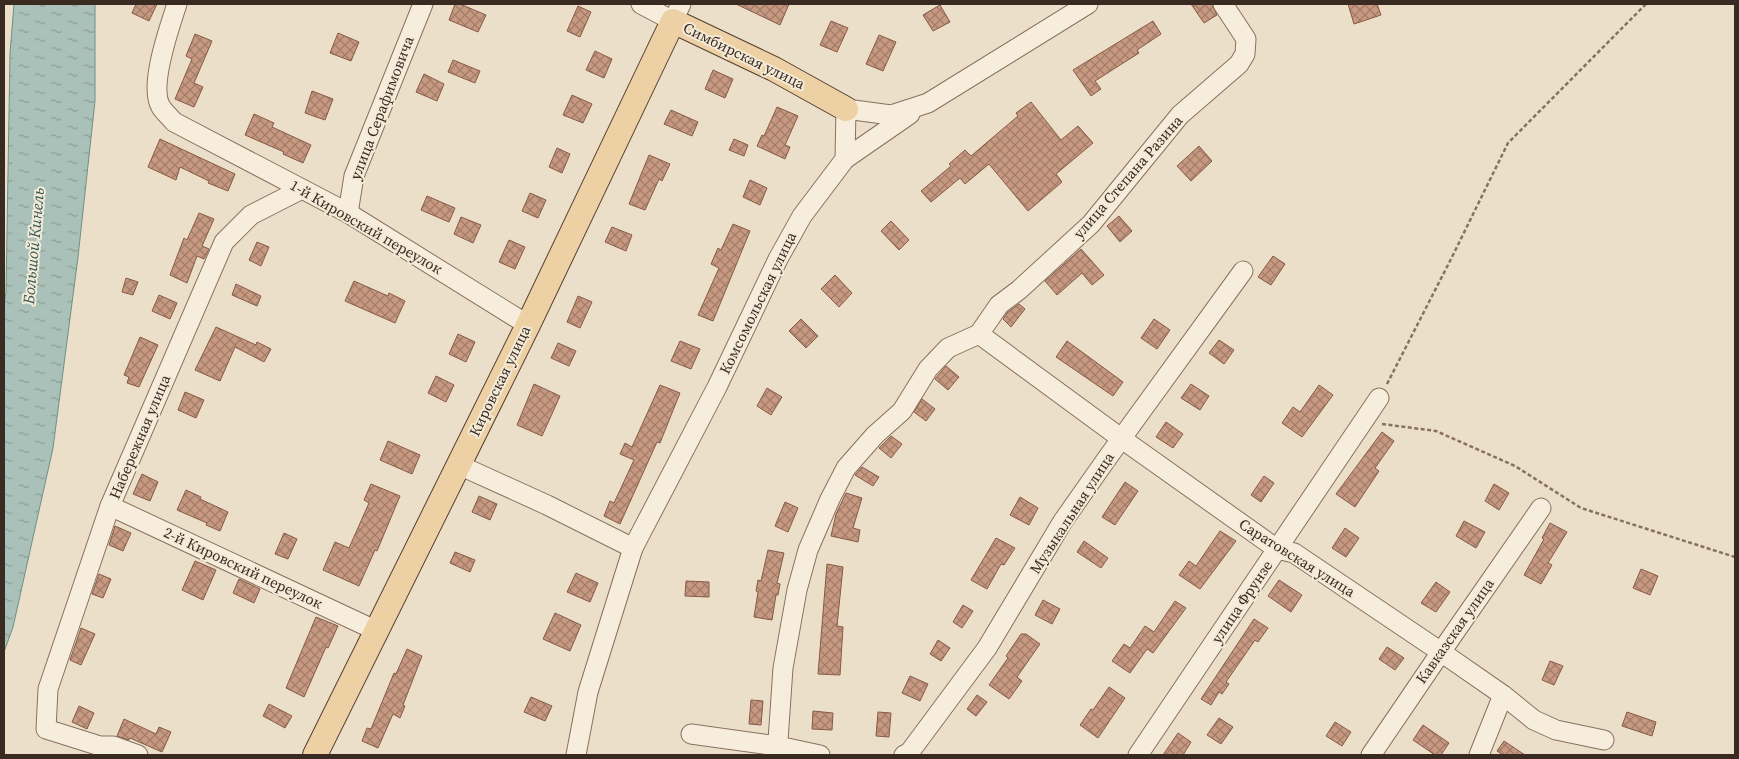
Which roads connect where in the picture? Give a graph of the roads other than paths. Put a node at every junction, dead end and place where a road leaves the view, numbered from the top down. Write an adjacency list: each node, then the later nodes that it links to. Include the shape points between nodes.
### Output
1 (177, 4): 11 (street, 1-й Кировский переулок, via 158,64 160,106 174,122)
2 (423, 4): 12 (street, улица Серафимовича, via 354,176)
3 (640, 4): 7 (street, Симбирская улица)
4 (1088, 4): 6 (street)
5 (1223, 4): 15 (street, улица Степана Разина, via 1246,39 1245,54 1238,64 1180,115 1090,224 999,305)
6 (1070, 9): 8 (street)
7 (677, 12): 9 (main road, Симбирская улица); 14 (main road, Кировская улица)
8 (928, 103): 9 (street, via 891,115); 10 (street, Комсомольская улица)
9 (846, 109): 10 (street)
10 (845, 159): 21 (street, Комсомольская улица, via 802,216 778,259 717,387)
11 (302, 189): 12 (street, 1-й Кировский переулок); 19 (street, Набережная улица, via 251,215 224,242)
12 (348, 213): 14 (street, 1-й Кировский переулок)
13 (1242, 271): 17 (street, Музыкальная улица)
14 (528, 325): 18 (main road, Кировская улица)
15 (979, 334): 17 (street, Саратовская улица); 29 (street, via 948,348 928,369 902,411 846,468 830,499 808,550 798,590 783,668)
16 (1379, 398): 22 (street, улица Фрунзе)
17 (1122, 439): 22 (street, Саратовская улица); 34 (street, Музыкальная улица, via 1063,521 987,648 909,753)
18 (459, 465): 21 (street); 23 (main road, Кировская улица)
19 (110, 506): 23 (street, 2-й Кировский переулок); 28 (street, Набережная улица, via 48,690 46,729)
20 (1541, 508): 24 (street, Кавказская улица)
21 (632, 548): 32 (street, Комсомольская улица, via 588,692)
22 (1277, 549): 24 (street, Саратовская улица, via 1294,553); 35 (street, улица Фрунзе)
23 (377, 631): 31 (main road, Кировская улица)
24 (1441, 652): 25 (street, Саратовская улица); 36 (street, Кавказская улица)
25 (1503, 695): 27 (street, Саратовская улица, via 1534,720 1556,730); 37 (street)
26 (691, 734): 29 (street)
27 (1604, 740)
28 (98, 751): 30 (street, via 113,746)
29 (778, 751): 33 (street)
30 (138, 755)
31 (315, 755)
32 (576, 755)
33 (820, 755)
34 (904, 755)
35 (1138, 755)
36 (1371, 755)
37 (1479, 755)

